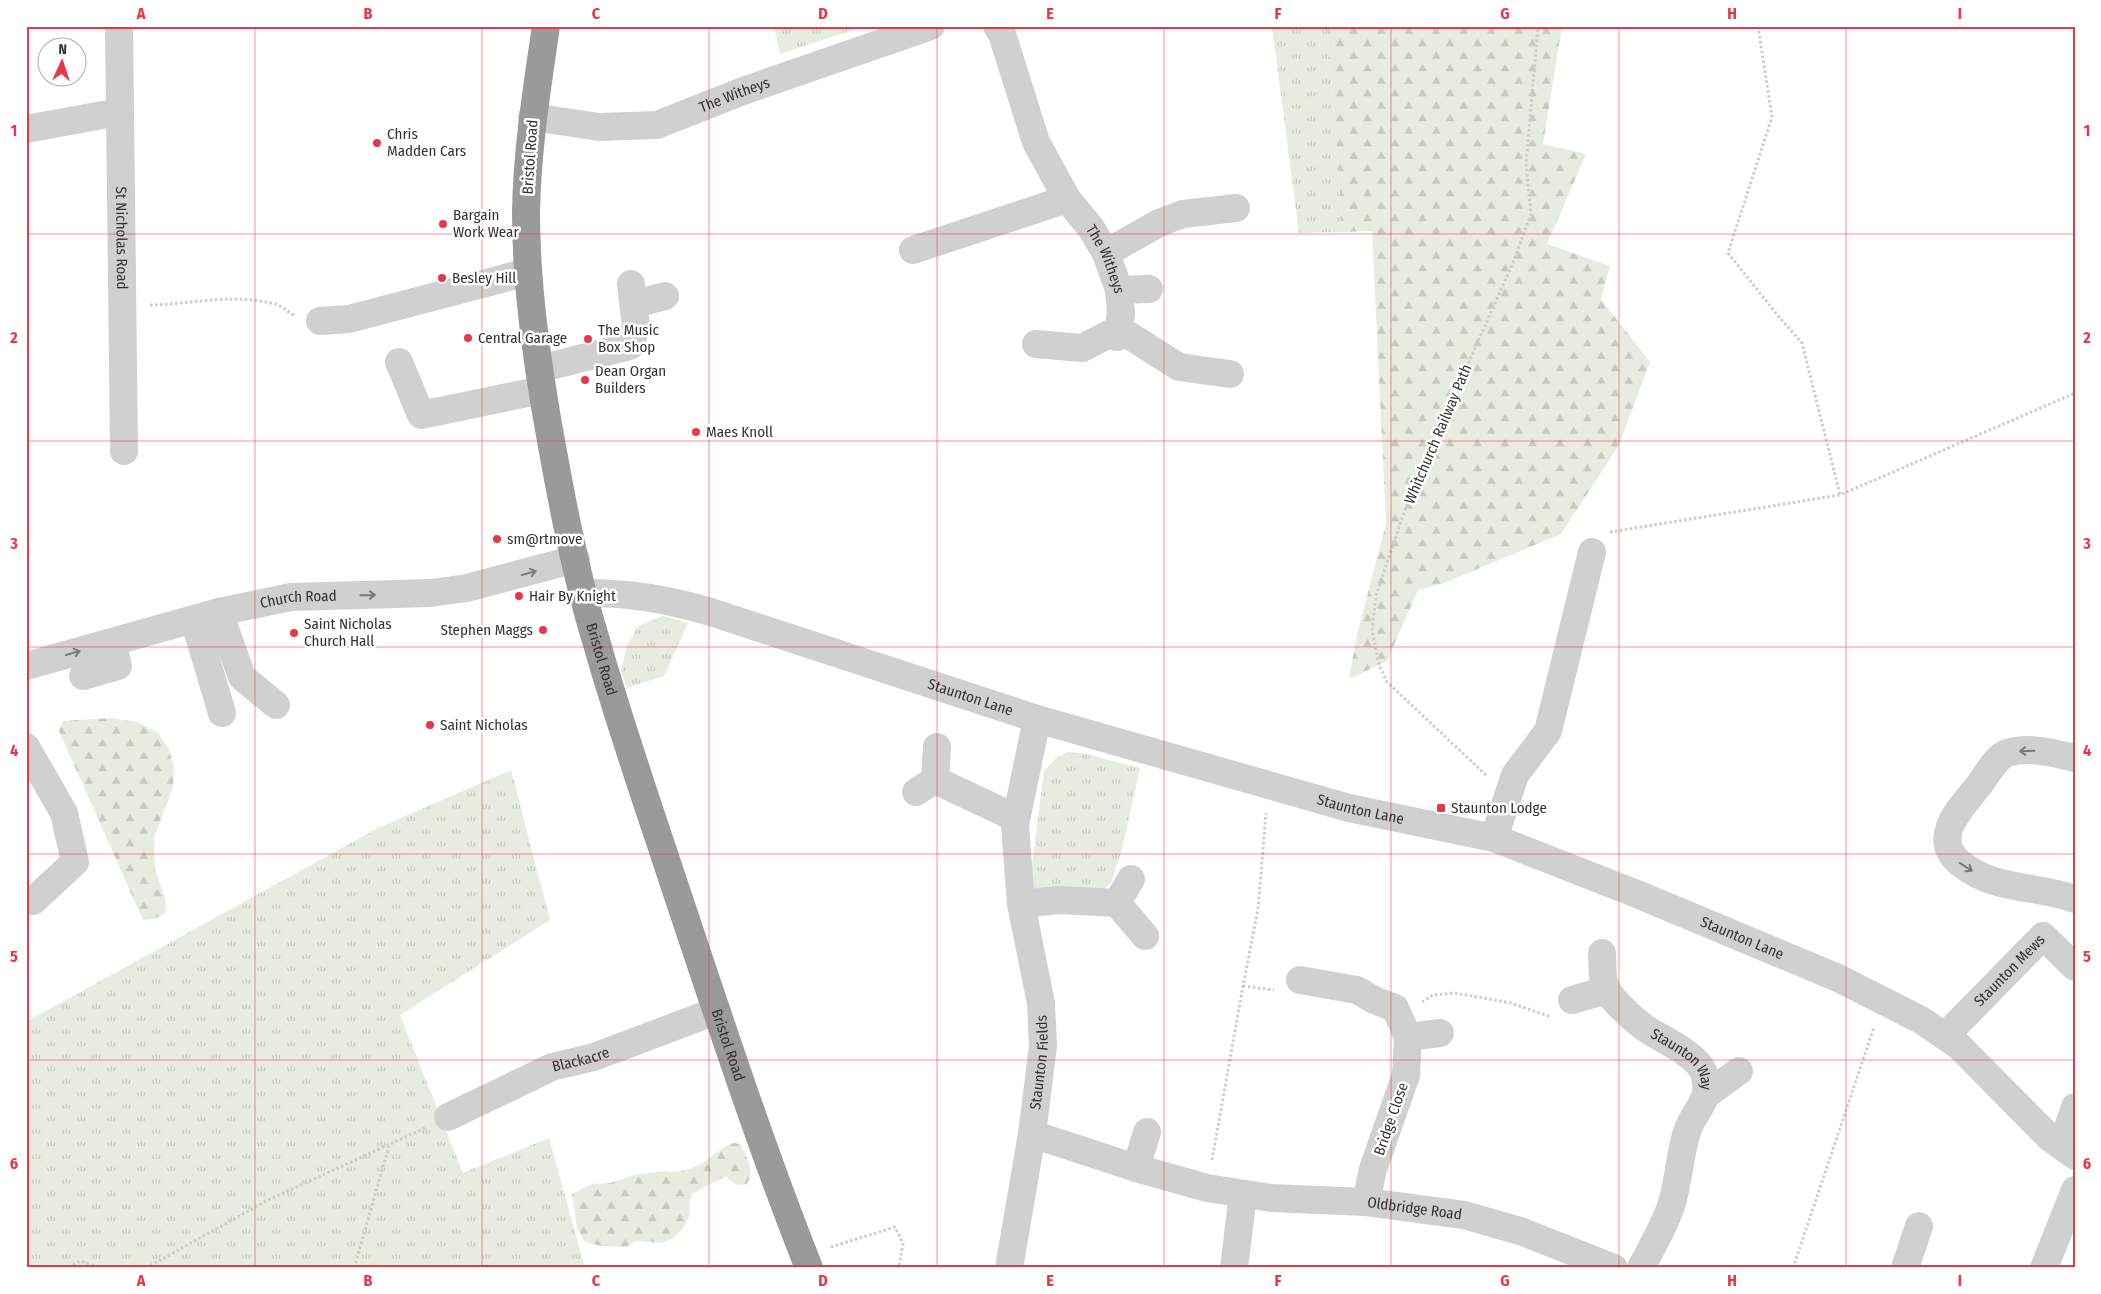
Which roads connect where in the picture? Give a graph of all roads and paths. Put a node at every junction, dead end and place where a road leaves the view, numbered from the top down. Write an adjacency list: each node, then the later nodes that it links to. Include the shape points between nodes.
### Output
1 (119, 26): 7 (street, St Nicholas Road)
2 (546, 26): 8 (highway, Bristol Road)
3 (931, 26): 8 (street, The Witheys, via 742,91 657,125 599,126)
4 (997, 26): 10 (street, The Witheys, via 1036,142)
5 (1538, 26): 42 (path, Whitchurch Railway Path, via 1526,164 1532,214 1410,495 1376,596 1372,630 1379,665 1387,682)
6 (1758, 26): 27 (path, via 1772,116 1728,253 1802,343)
7 (119, 112): 9 (street); 26 (street, St Nicholas Road)
8 (532, 117): 14 (highway, Bristol Road, via 526,212)
9 (26, 129)
10 (1067, 198): 12 (street); 13 (street, The Witheys)
11 (1236, 208): 13 (street, via 1183,214 1159,223)
12 (913, 250)
13 (1106, 253): 16 (street, The Witheys)
14 (528, 272): 19 (street, via 349,320); 24 (highway, Bristol Road)
15 (1149, 288): 16 (street)
16 (1119, 290): 20 (street, The Witheys, via 1121,314)
17 (665, 296): 24 (street, via 633,294 636,327 630,346)
18 (154, 305): 19 (path, via 206,299 244,300 276,304 294,316)
19 (320, 321)
20 (1118, 333): 21 (street, via 1082,348); 23 (street, via 1179,367)
21 (1036, 344)
22 (398, 362): 24 (street, via 421,415)
23 (1230, 374)
24 (541, 380): 29 (highway, Bristol Road)
25 (2075, 392): 27 (path)
26 (124, 451)
27 (1840, 495): 28 (path, via 1605,532)
28 (1592, 552): 42 (street, via 1548,731 1515,775)
29 (576, 560): 30 (highway, Bristol Road); 31 (street, Church Road, one-way to 29, via 291,597 431,593 467,588)
30 (584, 593): 37 (street, Staunton Lane, via 667,599); 59 (highway, Bristol Road, via 596,642)
31 (206, 615): 32 (street, Church Road); 35 (street, via 232,668); 36 (street)
32 (112, 642): 33 (street, Church Road, one-way to 32); 34 (street, via 118,666)
33 (26, 666)
34 (83, 676)
35 (276, 705)
36 (222, 713)
37 (1037, 719): 41 (street, Staunton Lane); 43 (street, Staunton Fields)
38 (26, 747): 47 (street, via 64,813 75,862)
39 (937, 747): 43 (street, via 925,786)
40 (2075, 758): 46 (street, one-way to 46, via 2040,750 2005,754 1960,807 1949,824 1947,835 1958,862 1985,880)
41 (1269, 785): 44 (street, Staunton Lane, via 1349,808); 54 (path, via 1258,909)
42 (1508, 796): 44 (street)
43 (1016, 818): 49 (street, Staunton Fields)
44 (1494, 838): 56 (street, Staunton Lane, via 1838,978)
45 (1130, 879): 48 (street)
46 (2075, 899)
47 (33, 901)
48 (1117, 903): 49 (street, via 1059,900); 50 (street)
49 (1021, 904): 68 (street, Staunton Fields, via 1041,1003 1043,1046)
50 (1145, 936)
51 (1602, 953): 55 (street)
52 (2075, 966): 61 (street, Staunton Mews, via 2043,936)
53 (1291, 985): 54 (path); 57 (street, via 1357,990 1374,1000)
54 (1242, 986): 72 (path)
55 (1607, 990): 58 (street); 64 (street, Staunton Way, via 1644,1027 1697,1064 1703,1071)
56 (1885, 1002): 61 (street, Staunton Lane); 88 (path)
57 (1407, 1006): 58 (path, via 1434,995 1455,993 1511,1003 1544,1016); 62 (street, Bridge Close)
58 (1563, 1009)
59 (716, 1011): 66 (street, Blackacre, via 594,1057 552,1067); 78 (highway, Bristol Road)
60 (1440, 1033): 62 (street)
61 (1945, 1036): 70 (street, Staunton Lane, via 1991,1077 2050,1138)
62 (1408, 1037): 75 (street, Bridge Close, via 1406,1075 1373,1169)
63 (1739, 1071): 64 (street)
64 (1706, 1095): 87 (street, Staunton Way, via 1687,1132 1671,1206)
65 (2075, 1107): 70 (street)
66 (448, 1117): 69 (path)
67 (1147, 1132): 71 (street)
68 (1032, 1134): 71 (street); 84 (street, Staunton Fields)
69 (389, 1145): 81 (path, via 268,1200); 82 (path)
70 (2068, 1151)
71 (1136, 1168): 72 (street)
72 (1209, 1175): 74 (street, Oldbridge Road)
73 (2075, 1190): 90 (street)
74 (1243, 1194): 75 (street, Oldbridge Road); 85 (street)
75 (1366, 1202): 77 (street, Oldbridge Road, via 1464,1215 1520,1231)
76 (1919, 1226): 89 (street)
77 (1575, 1260): 86 (street, Oldbridge Road)
78 (806, 1262): 83 (path, via 895,1227 903,1243)
79 (68, 1268): 80 (path, via 80,1261)
80 (101, 1268)
81 (146, 1268)
82 (354, 1268)
83 (899, 1268)
84 (1009, 1268)
85 (1234, 1268)
86 (1614, 1268)
87 (1641, 1268)
88 (1793, 1268)
89 (1905, 1268)
90 (2044, 1268)

